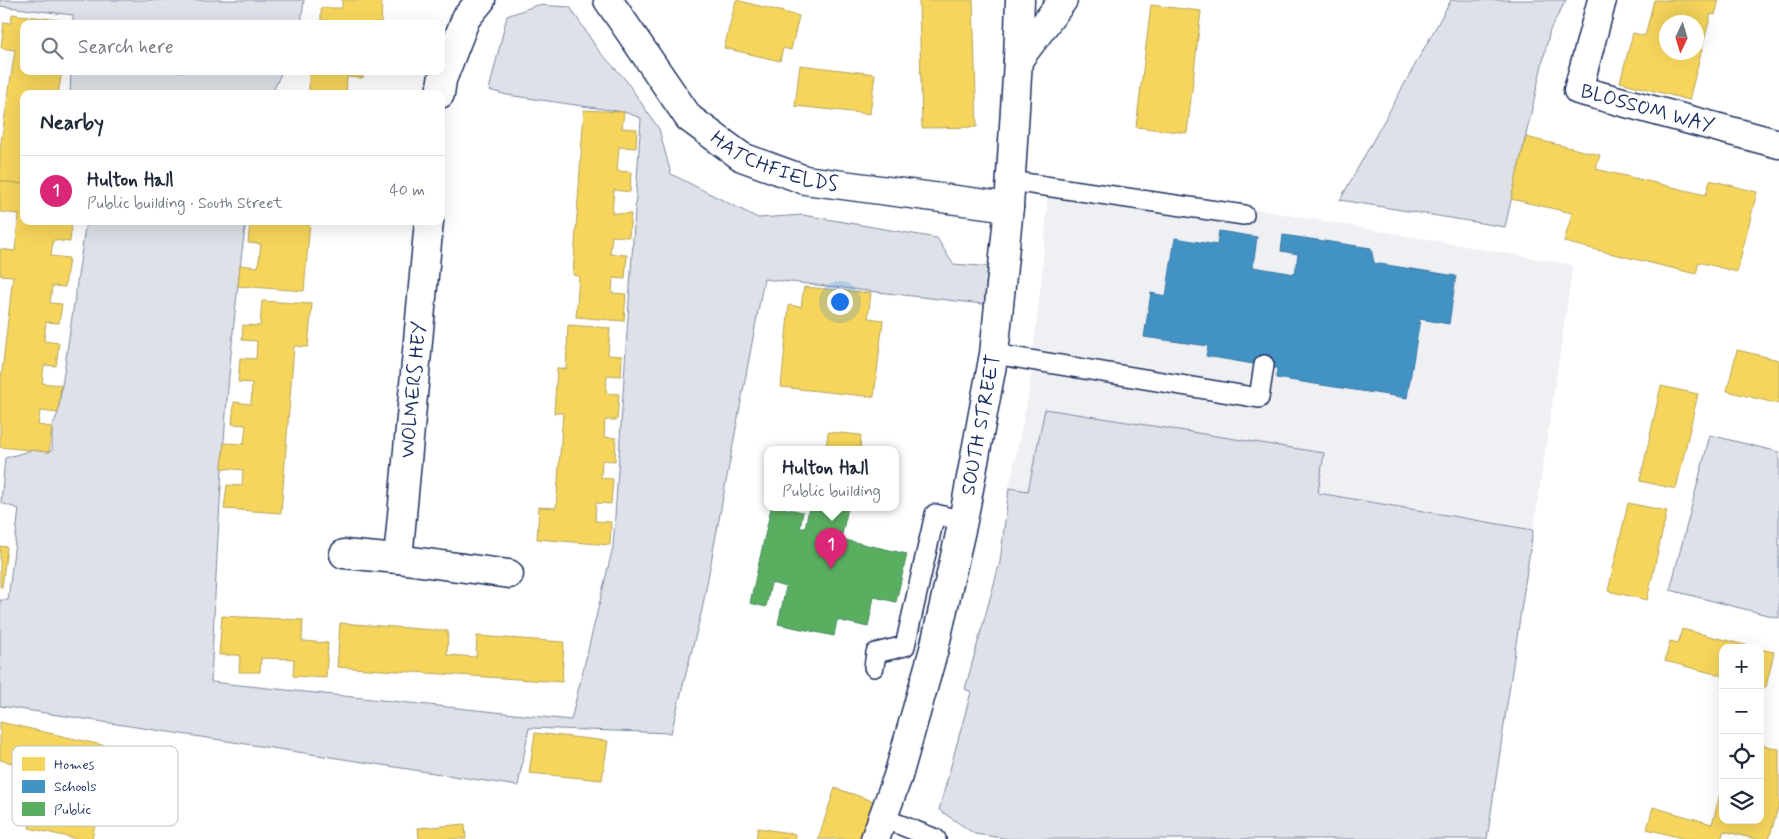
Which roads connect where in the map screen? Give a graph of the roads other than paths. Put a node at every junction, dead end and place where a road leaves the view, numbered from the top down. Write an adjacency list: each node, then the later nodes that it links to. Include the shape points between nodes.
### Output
1 (481, 0): 7 (street, via 466,18)
2 (608, 0): 11 (street, HATCHFIELDS, via 689,118 742,157 805,180)
3 (1020, 0): 6 (street, SOUTH STREET)
4 (1063, 0): 6 (street)
5 (1602, 0): 10 (street, BLOSSOM WAY, via 1578,90)
6 (1018, 60): 11 (street, SOUTH STREET)
7 (445, 72)
8 (444, 75): 9 (street)
9 (441, 90)
10 (1779, 144)
11 (1010, 194): 12 (lane); 14 (street, SOUTH STREET)
12 (1244, 215)
13 (429, 225): 18 (street, WOLMERS HEY)
14 (994, 354): 15 (lane, via 1259,398); 16 (street, SOUTH STREET)
15 (1264, 365)
16 (963, 521): 20 (lane, via 935,514); 21 (street, SOUTH STREET)
17 (344, 554): 18 (street)
18 (398, 559): 19 (street)
19 (509, 574)
20 (905, 646): 21 (lane); 22 (lane, via 876,653)
21 (934, 649): 23 (street, SOUTH STREET, via 898,776)
22 (874, 667)
23 (879, 829): 24 (lane)
24 (936, 839)

